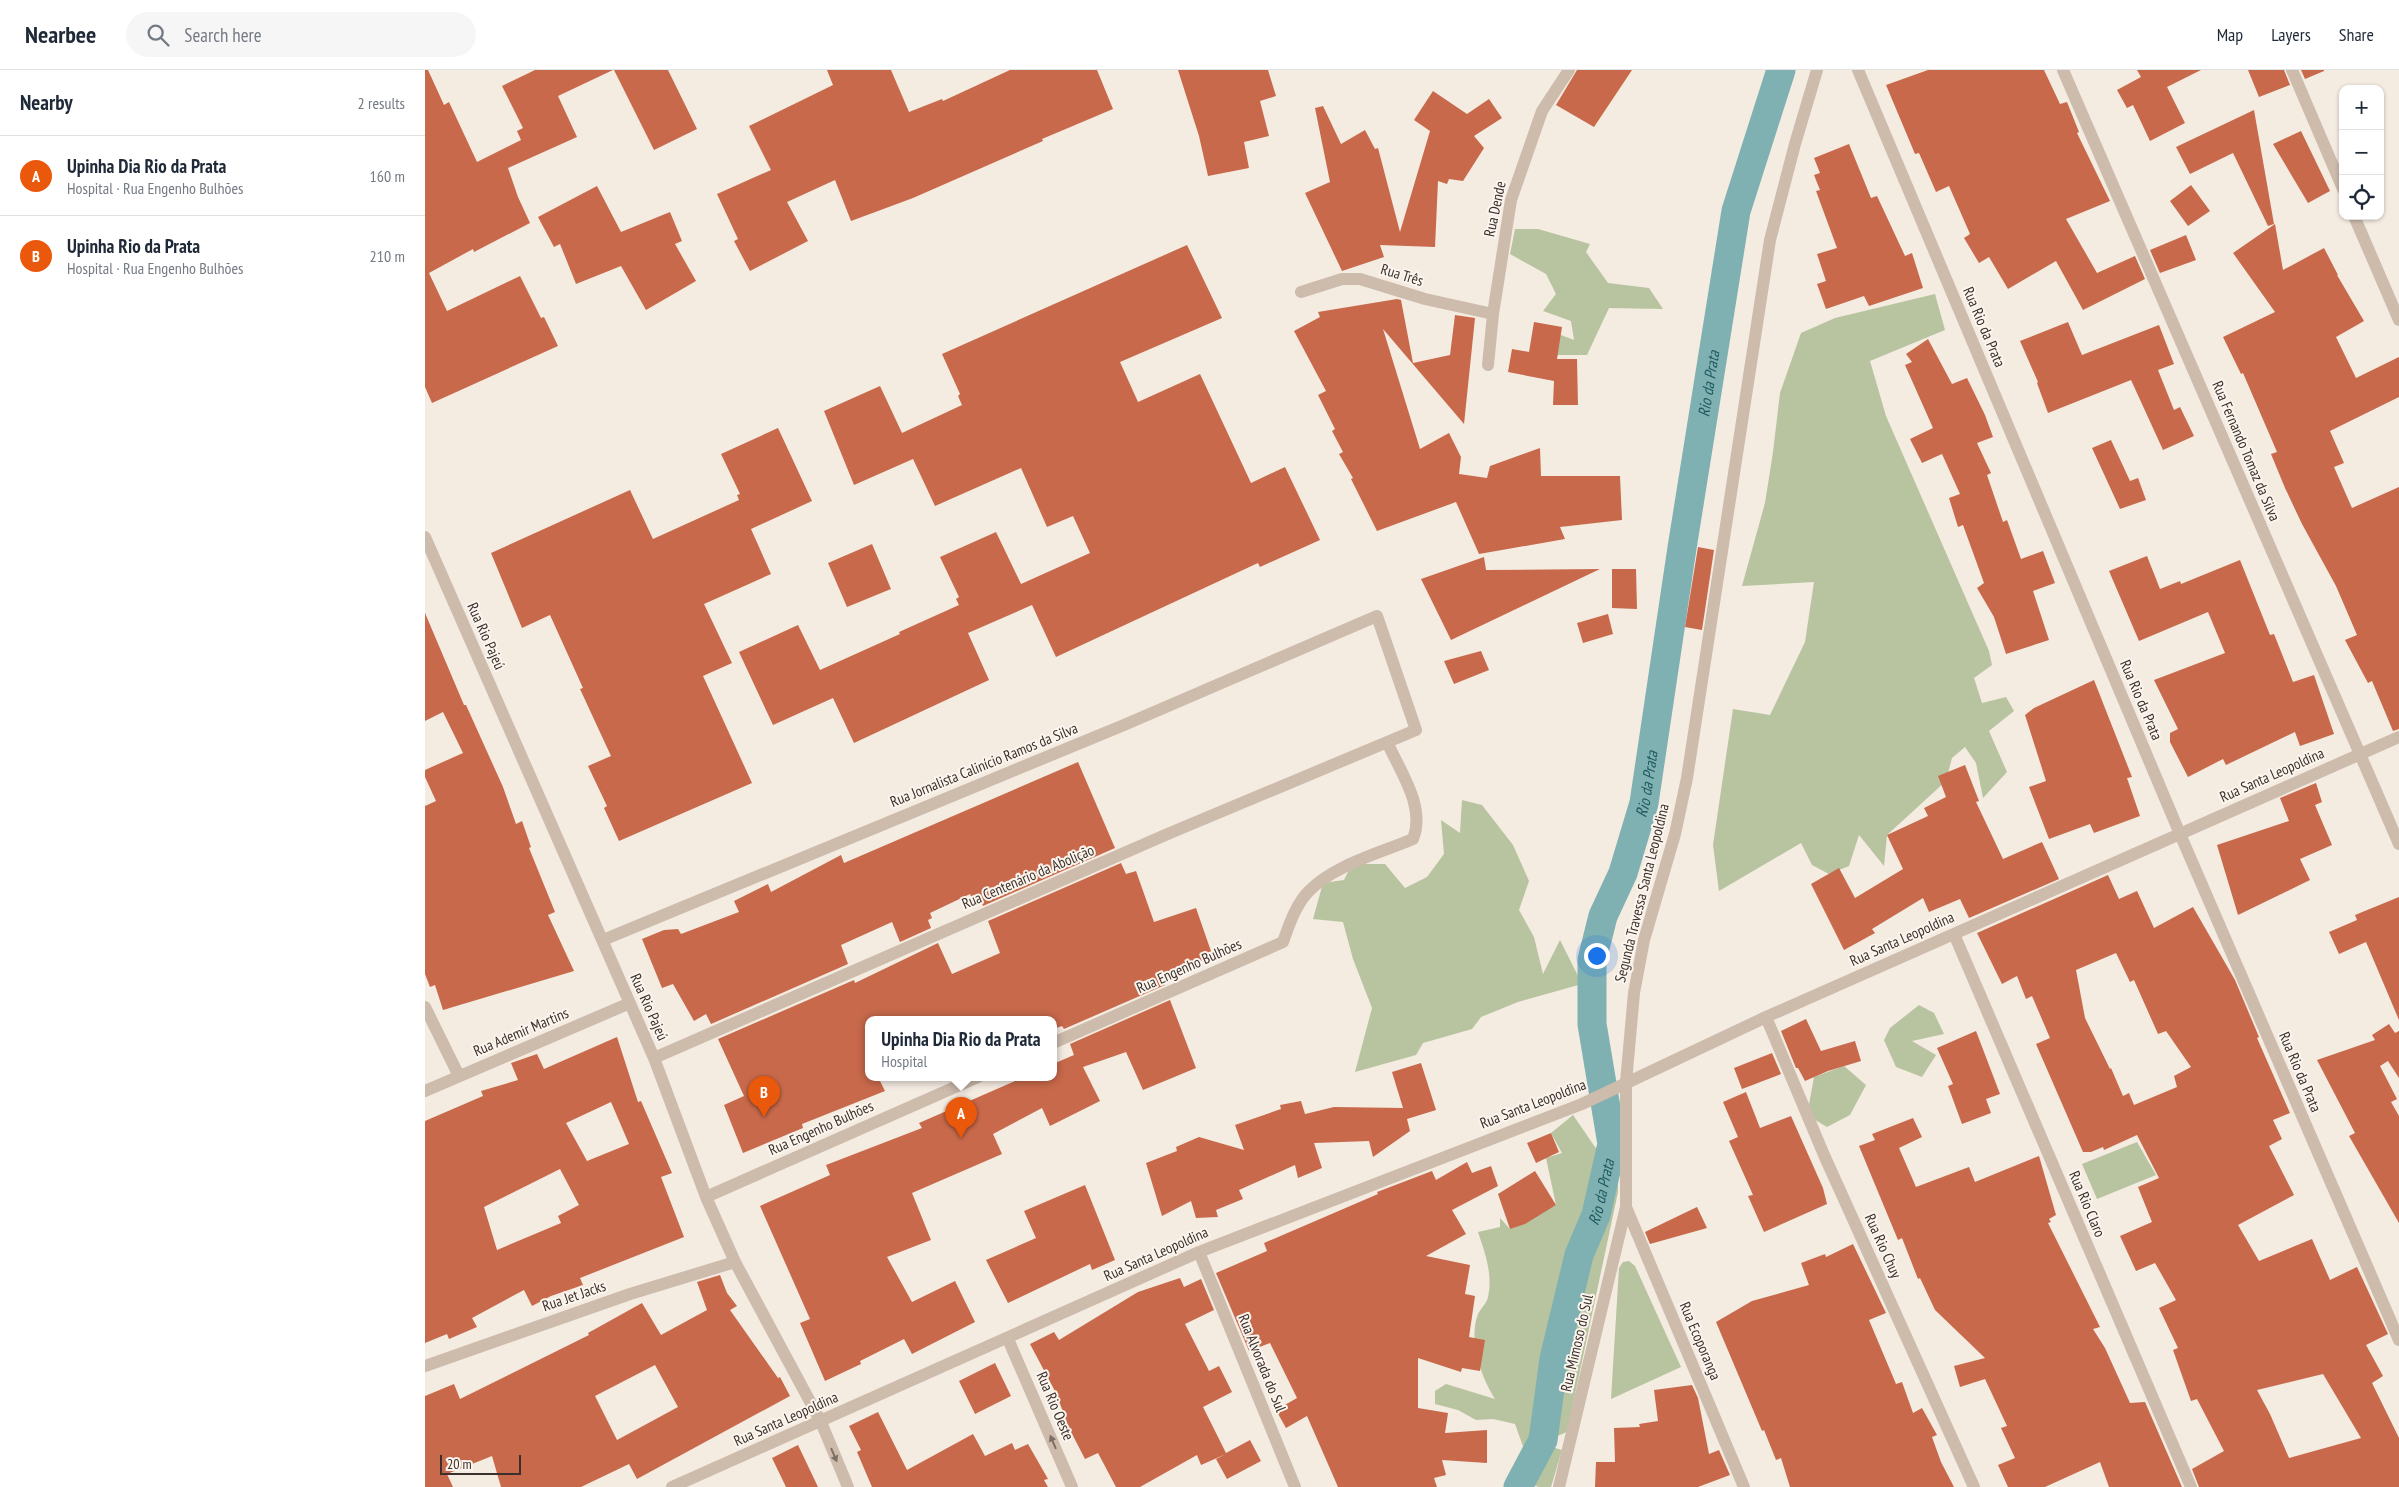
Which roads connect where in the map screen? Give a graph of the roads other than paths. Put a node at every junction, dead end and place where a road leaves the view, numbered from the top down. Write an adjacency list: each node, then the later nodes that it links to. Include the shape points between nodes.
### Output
1 (1569, 70): 9 (street, Rua Dende, via 1542,111 1511,200)
2 (1817, 70): 28 (street, Segunda Travessa Santa Leopoldina, via 1770,240 1687,778 1675,834 1638,965)
3 (2063, 70): 16 (street, Rua Fernando Tomaz da Silva)
4 (2292, 70): 6 (street)
5 (1863, 72): 17 (street, Rua Rio da Prata)
6 (2339, 180)
7 (2357, 220): 10 (street)
8 (1301, 292): 9 (street, Rua Três, via 1342,279 1360,279 1425,299)
9 (1493, 314): 11 (street, Rua Dende)
10 (2399, 320)
11 (1488, 366)
12 (425, 537): 20 (street, Rua Rio Pajeú)
13 (1377, 616): 15 (street, Rua Centenário da Abolição, via 1416,730); 20 (street, Rua Jornalista Calinício Ramos da Silva, via 1124,725)
14 (2399, 738): 16 (street, Rua Santa Leopoldina)
15 (1387, 742): 24 (street, Rua Engenho Bulhões, via 1414,801 1418,826 1413,839 1332,873 1316,885 1291,920 1283,942); 25 (street, Rua Centenário da Abolição)
16 (2360, 754): 17 (street, Rua Santa Leopoldina); 18 (street, Rua Fernando Tomaz da Silva)
17 (2179, 834): 19 (street, Rua Santa Leopoldina); 35 (street, Rua Rio da Prata)
18 (2399, 844)
19 (1954, 934): 23 (street, Rua Santa Leopoldina); 45 (street, Rua Rio Claro)
20 (603, 940): 21 (street, Rua Rio Pajeú)
21 (630, 1003): 25 (street, Rua Rio Pajeú); 26 (street, Rua Ademir Martins)
22 (425, 1007): 26 (street)
23 (1766, 1017): 28 (street, Rua Santa Leopoldina); 44 (street, Rua Rio Chuy, via 1824,1155)
24 (1057, 1041)
25 (654, 1058): 30 (street, Rua Rio Pajeú)
26 (459, 1076): 29 (street, Rua Ademir Martins)
27 (969, 1081): 30 (street, Rua Engenho Bulhões)
28 (1621, 1085): 31 (street, Segunda Travessa Santa Leopoldina); 32 (street, Rua Santa Leopoldina, via 1585,1102)
29 (425, 1091)
30 (706, 1197): 33 (street, Rua Rio Pajeú)
31 (1626, 1207): 42 (street, Rua Mimoso do Sul); 43 (street, Rua Ecoporanga)
32 (1199, 1252): 34 (street, Rua Santa Leopoldina); 41 (street, Rua Alvorada do Sul)
33 (735, 1262): 36 (street, Rua Jet Jacks, via 630,1294); 37 (street, Rua Rio Pajeú)
34 (1008, 1338): 37 (street, Rua Santa Leopoldina); 40 (street, Rua Rio Oeste, one-way to 34)
35 (2399, 1340)
36 (425, 1366)
37 (821, 1422): 38 (street, Rua Santa Leopoldina); 39 (street, Rua Rio Pajeú, one-way to 39)
38 (672, 1487)
39 (848, 1487)
40 (1072, 1487)
41 (1295, 1487)
42 (1559, 1487)
43 (1744, 1487)
44 (1974, 1487)
45 (2191, 1487)

